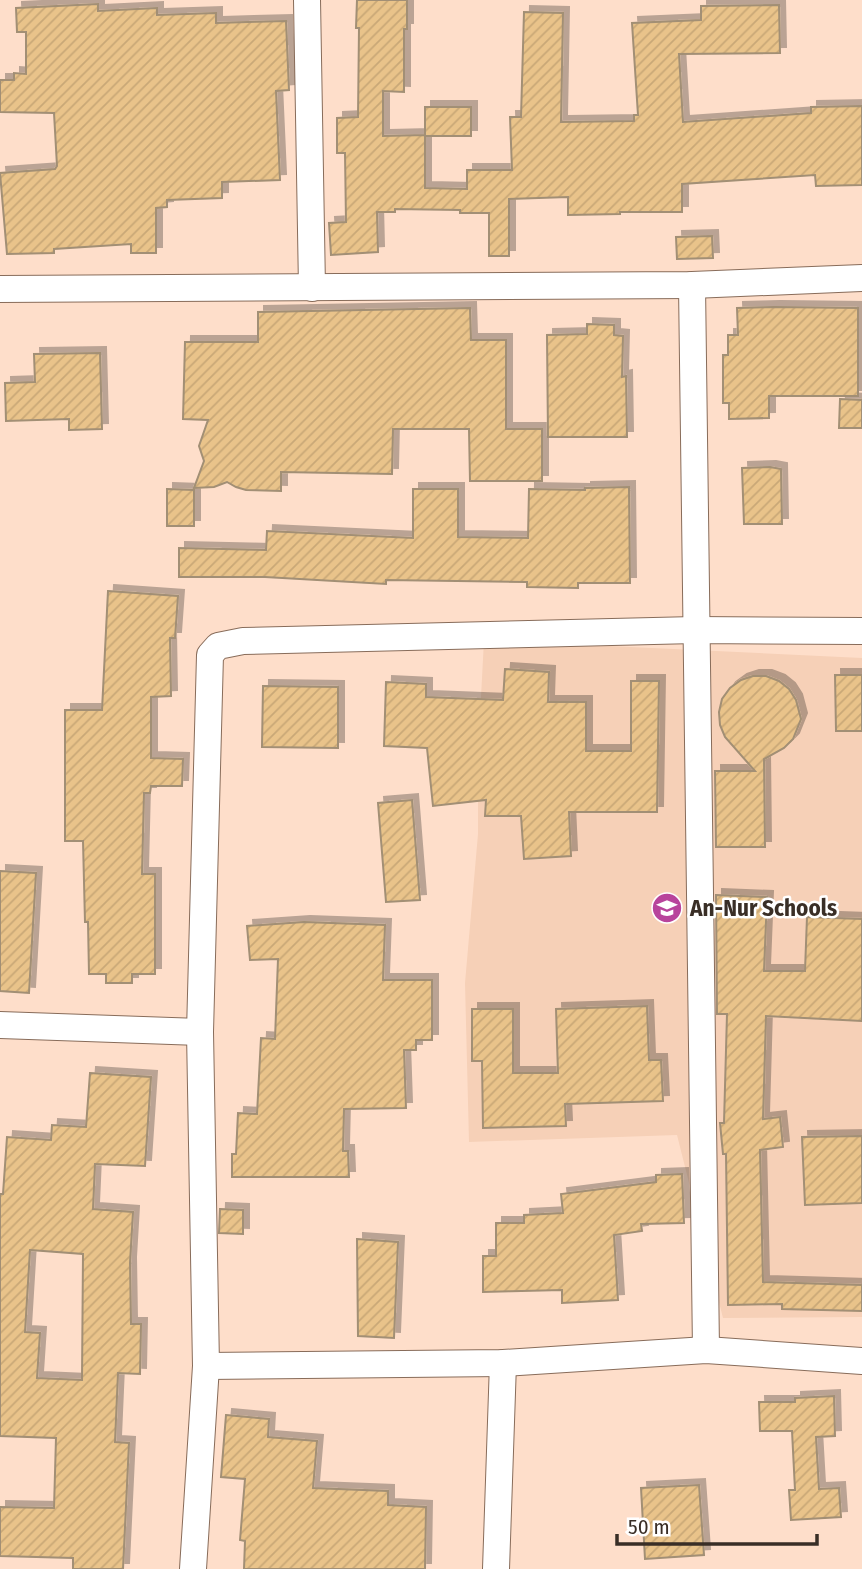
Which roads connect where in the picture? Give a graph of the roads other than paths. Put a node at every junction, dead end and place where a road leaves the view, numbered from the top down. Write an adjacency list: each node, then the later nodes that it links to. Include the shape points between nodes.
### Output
1 (307, 0): 4 (street)
2 (862, 278): 3 (street)
3 (692, 285): 4 (street); 6 (street)
4 (312, 288): 5 (street)
5 (0, 289)
6 (695, 630): 7 (street); 9 (street, via 243,641 218,646 210,655); 10 (street)
7 (862, 631)
8 (0, 1026): 9 (street)
9 (200, 1032): 13 (street)
10 (706, 1350): 11 (street); 12 (street)
11 (862, 1360)
12 (503, 1363): 13 (street); 15 (street)
13 (206, 1366): 14 (street)
14 (193, 1569)
15 (496, 1569)

